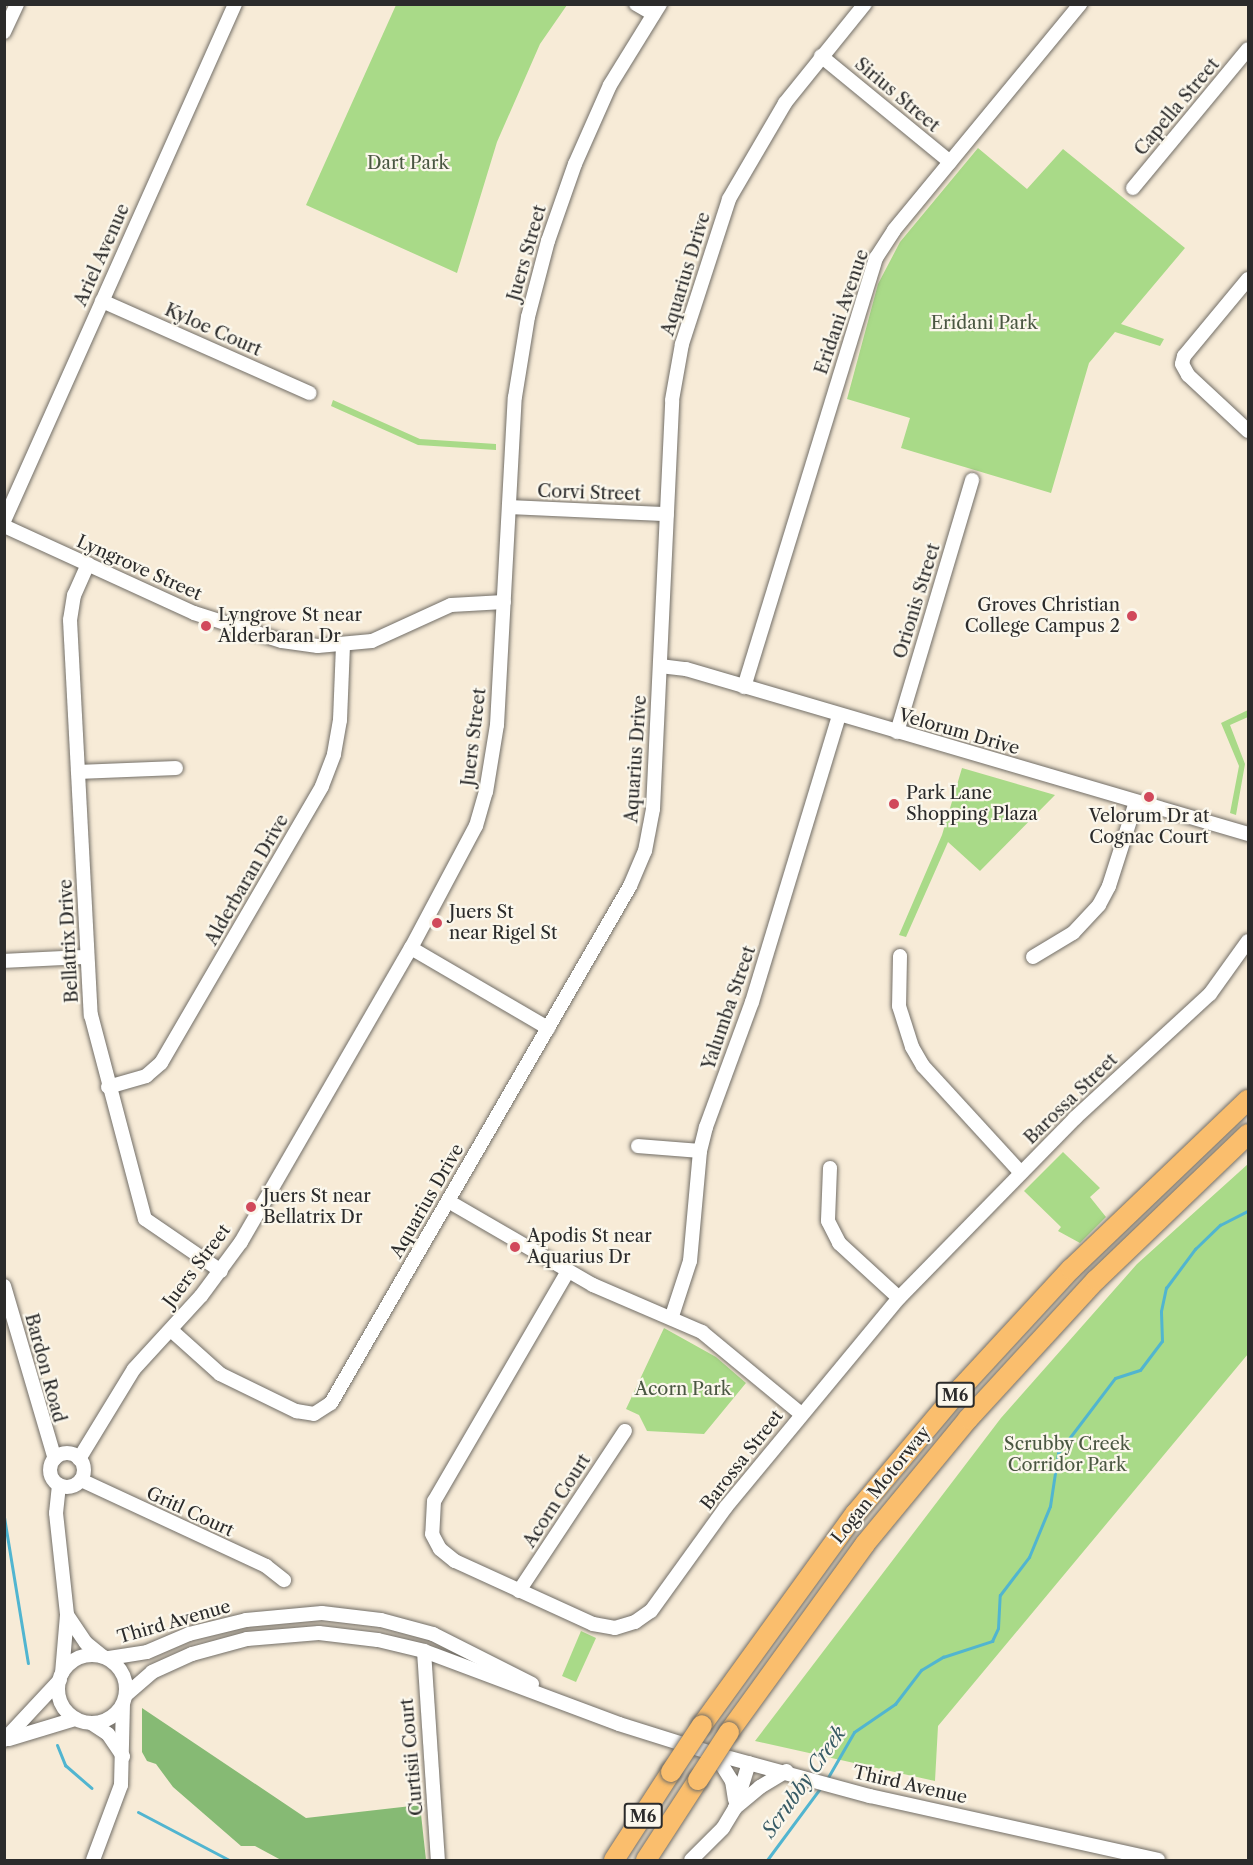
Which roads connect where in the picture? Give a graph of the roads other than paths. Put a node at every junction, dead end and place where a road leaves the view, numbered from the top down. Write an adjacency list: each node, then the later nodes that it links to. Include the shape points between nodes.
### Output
1 (17, 4): 7 (street)
2 (235, 4): 13 (street, Ariel Avenue)
3 (636, 4): 6 (street)
4 (865, 4): 9 (street, Aquarius Drive)
5 (1080, 4): 10 (street, Eridani Avenue)
6 (656, 10): 17 (street, Juers Street, via 592,122 548,241 520,354)
7 (4, 32)
8 (1248, 49): 11 (street, Capella Street)
9 (821, 56): 10 (street, Sirius Street); 18 (street, Aquarius Drive, via 785,102 754,152 729,199 710,251 682,344 672,400)
10 (950, 162): 25 (street, Eridani Avenue, via 876,258)
11 (1133, 188)
12 (1248, 279): 15 (street, via 1182,364 1188,375)
13 (102, 300): 14 (street, Kyloe Court); 19 (street, Ariel Avenue)
14 (310, 393)
15 (1248, 431)
16 (972, 480): 27 (street, Orionis Street)
17 (510, 507): 18 (street, Corvi Street); 22 (street, Juers Street)
18 (667, 514): 24 (street, Aquarius Drive)
19 (4, 522)
20 (4, 526): 21 (street, Lyngrove Street)
21 (88, 564): 23 (street, Lyngrove Street, via 230,625 282,641); 29 (street, Bellatrix Drive, via 72,602 70,620)
22 (504, 602): 23 (street, Lyngrove Street, via 458,603 397,633); 33 (street, Juers Street, via 497,725 486,792 462,857)
23 (344, 646): 39 (street, Alderbaran Drive, via 340,720 334,754 322,786 161,1064 146,1076)
24 (660, 666): 25 (street, Velorum Drive, via 686,669); 38 (street, Aquarius Drive, via 653,809 645,851 630,885)
25 (744, 687): 26 (street, Velorum Drive)
26 (838, 715): 27 (street, Velorum Drive); 43 (street, Yalumba Street, via 752,1002)
27 (897, 732): 30 (street, Velorum Drive)
28 (176, 768): 29 (street)
29 (78, 772): 35 (street, Bellatrix Drive)
30 (1136, 802): 31 (street, Velorum Drive); 36 (street, via 1099,905 1073,933)
31 (1248, 834)
32 (1248, 941): 45 (street, Barossa Street, via 1210,994)
33 (411, 948): 38 (street); 47 (street, Juers Street)
34 (900, 956): 45 (street, via 900,1006 912,1047 923,1066)
35 (87, 957): 37 (street); 39 (street, Bellatrix Drive, via 91,1015)
36 (1033, 957)
37 (4, 961)
38 (548, 1028): 46 (street, Aquarius Drive)
39 (108, 1087): 47 (street, Bellatrix Drive, via 145,1219)
40 (1248, 1100): 77 (highway, Logan Motorway / M6, bridge, via 1079,1261 960,1388 840,1533 702,1725)
41 (1248, 1134): 78 (highway, Logan Motorway / M6, bridge, via 1096,1280 968,1419 864,1544 729,1732)
42 (638, 1146): 43 (street)
43 (700, 1151): 51 (street, Yalumba Street, via 690,1260)
44 (830, 1168): 50 (street, via 828,1221 839,1243)
45 (1021, 1173): 50 (street, Barossa Street)
46 (448, 1201): 48 (street); 52 (street, Aquarius Drive, via 336,1396 321,1412 296,1411 220,1374)
47 (221, 1271): 52 (street, Juers Street)
48 (568, 1271): 51 (street, via 607,1292); 60 (street, Barossa Street, via 435,1501 431,1519 432,1534 440,1550 455,1562)
49 (4, 1286): 55 (street, Bardon Road)
50 (899, 1298): 53 (street, Barossa Street)
51 (672, 1316): 53 (street, via 724,1348)
52 (171, 1330): 56 (street, Juers Street, via 128,1377)
53 (801, 1414): 60 (street, Barossa Street, via 651,1611 635,1622 615,1628 593,1624)
54 (625, 1431): 60 (street, Acorn Court)
55 (55, 1459): 56 (street, via 70,1454); 58 (street, via 50,1473)
56 (79, 1459): 57 (street, via 84,1469)
57 (81, 1480): 58 (street, via 73,1486); 59 (street, Gritl Court, via 266,1566)
58 (59, 1485): 61 (street, via 56,1513)
59 (284, 1580)
60 (519, 1591)
61 (67, 1615): 63 (street, via 86,1643); 64 (street)
62 (424, 1651): 65 (street, Third Avenue, via 378,1640 319,1633 247,1638 192,1654 152,1672); 66 (street, Third Avenue); 76 (street, Curtisii Court)
63 (105, 1657): 64 (street, via 77,1658); 65 (street, via 124,1674); 66 (street, Third Avenue, via 147,1652 189,1634 246,1620 322,1613 381,1620 434,1634)
64 (61, 1677): 67 (street, via 62,1705); 69 (street)
65 (125, 1700): 68 (street, via 109,1719); 71 (street)
66 (588, 1712): 70 (street, Third Avenue)
67 (75, 1719): 68 (street); 69 (street)
68 (91, 1723): 71 (street, via 108,1734)
69 (4, 1740)
70 (715, 1754): 72 (street, Third Avenue); 74 (street, via 732,1781)
71 (123, 1756): 75 (street, via 122,1785)
72 (749, 1763): 73 (street, Third Avenue); 74 (street)
73 (788, 1771): 74 (street); 80 (street, Third Avenue, via 870,1796)
74 (735, 1808): 79 (street, via 723,1828)
75 (93, 1860)
76 (438, 1860)
77 (615, 1860)
78 (646, 1860)
79 (691, 1860)
80 (1158, 1860)

